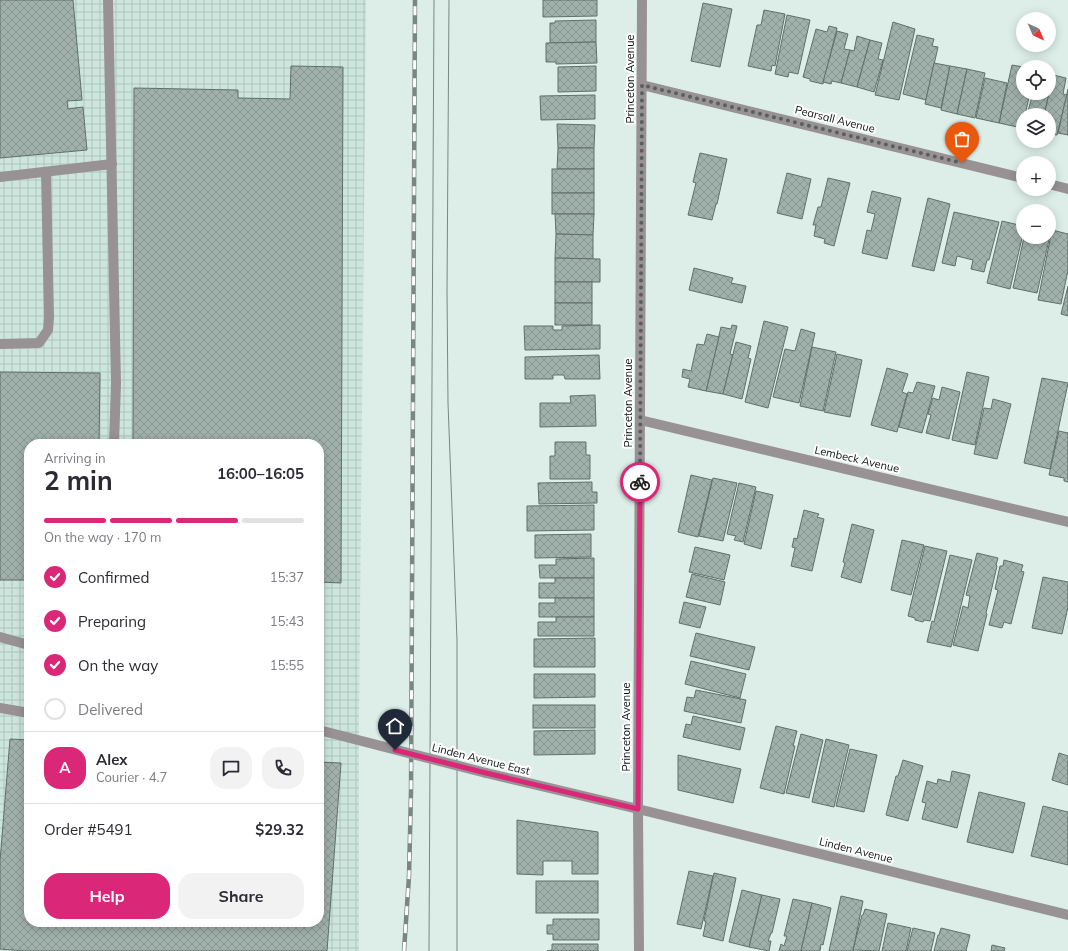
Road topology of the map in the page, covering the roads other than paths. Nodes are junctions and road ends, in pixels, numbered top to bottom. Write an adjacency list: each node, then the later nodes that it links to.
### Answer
1 (108, 0): 4 (street)
2 (642, 0): 3 (street, Princeton Avenue)
3 (642, 85): 6 (street, Pearsall Avenue); 11 (street, Princeton Avenue)
4 (112, 164): 5 (street); 12 (street)
5 (46, 173): 7 (street); 10 (street)
6 (1016, 176)
7 (0, 177)
8 (1056, 185): 9 (street)
9 (1068, 188)
10 (0, 344)
11 (640, 420): 13 (street, Lembeck Avenue); 19 (street, Princeton Avenue)
12 (114, 439)
13 (1068, 522)
14 (0, 637): 15 (street)
15 (24, 644)
16 (0, 708): 17 (street)
17 (24, 712)
18 (324, 731): 19 (street, Linden Avenue East, bridge)
19 (638, 809): 20 (street, Linden Avenue); 21 (street, Princeton Avenue)
20 (1068, 915)
21 (639, 951)

